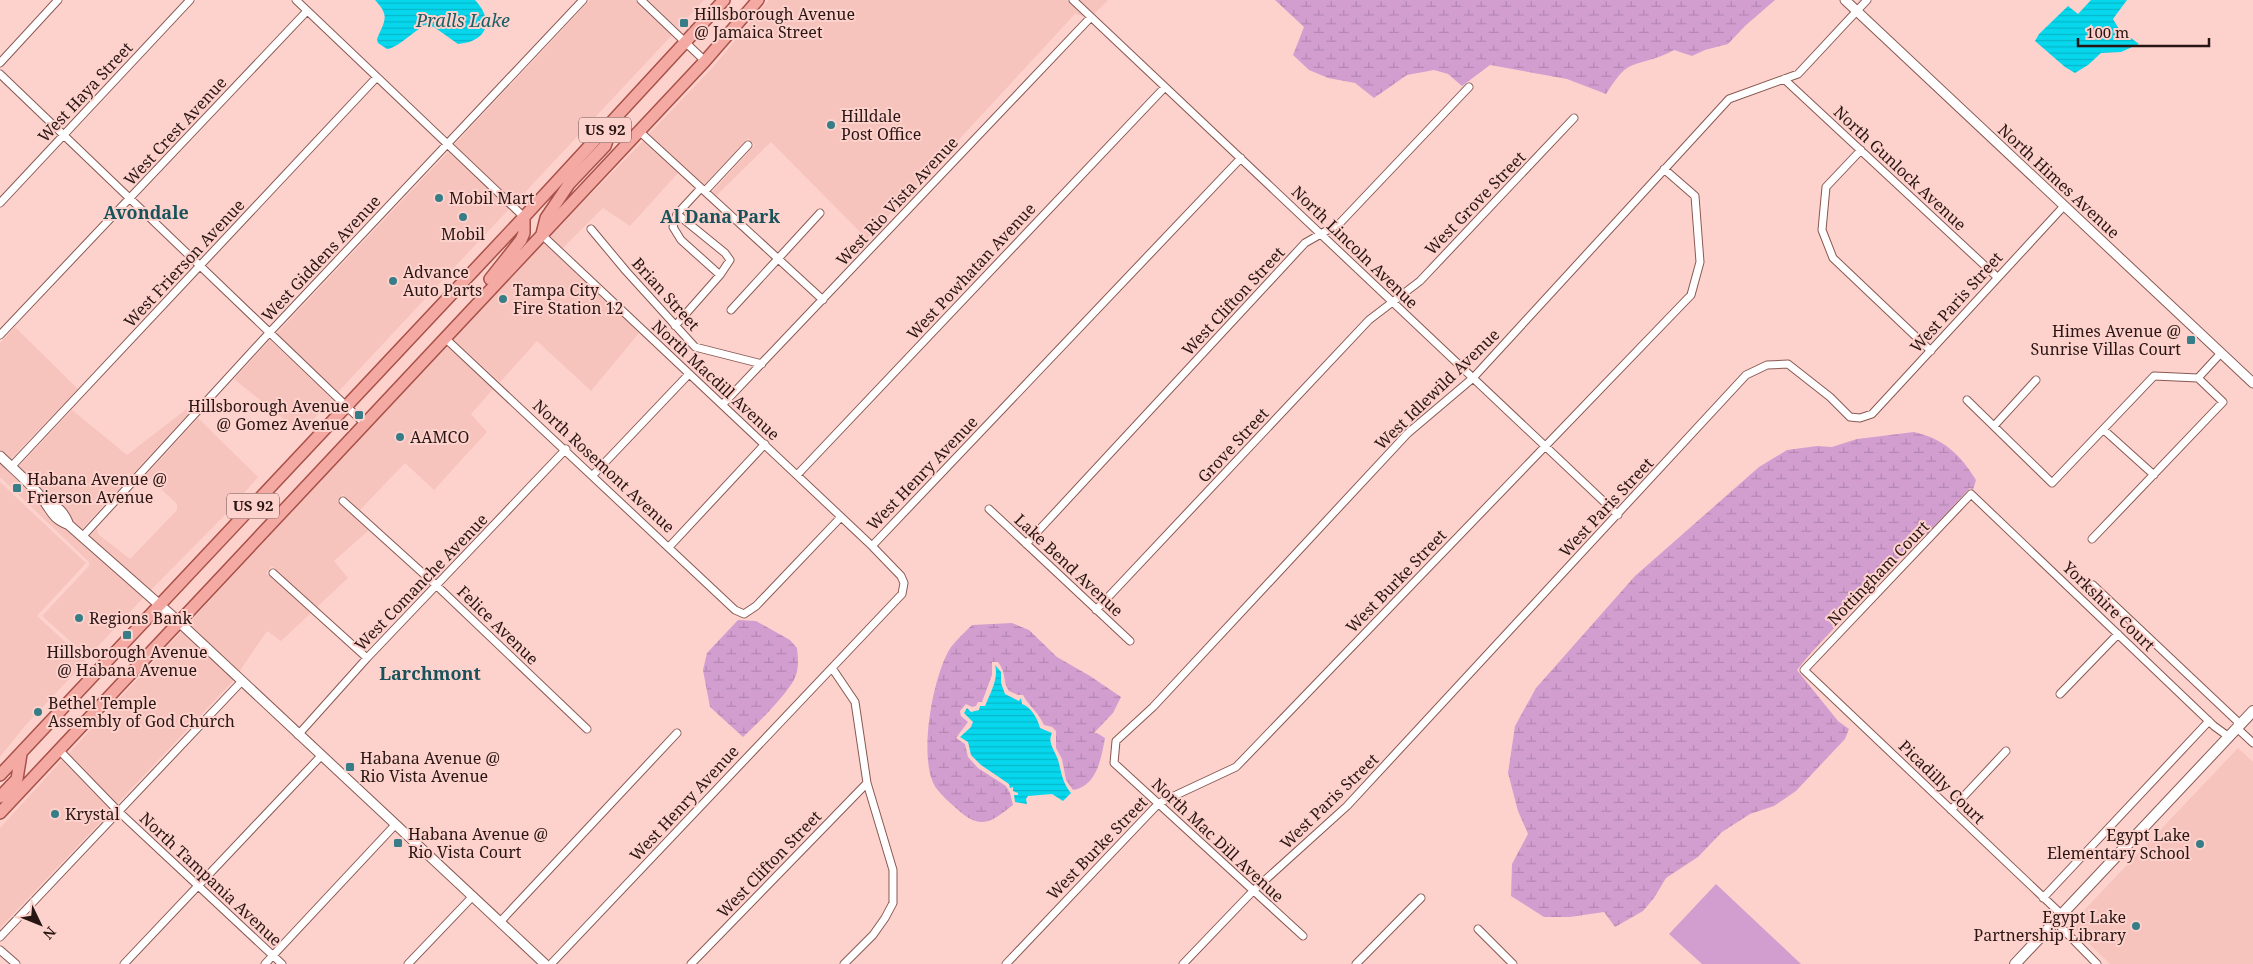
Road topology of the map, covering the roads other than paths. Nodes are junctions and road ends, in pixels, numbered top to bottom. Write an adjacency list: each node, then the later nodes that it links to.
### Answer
1 (58, 0): 16 (street)
2 (190, 0): 25 (street, West Haya Street)
3 (296, 0): 11 (street)
4 (583, 0): 26 (street, West Giddens Avenue)
5 (641, 0): 14 (street)
6 (724, 0): 14 (main road, US 92)
7 (758, 0): 15 (main road, US 92)
8 (1073, 0): 13 (street, North Lincoln Avenue)
9 (1845, 0): 12 (street, North Himes Avenue)
10 (1867, 0): 12 (street, West Idlewild Avenue)
11 (307, 10): 18 (street); 32 (street, West Crest Avenue)
12 (1856, 11): 19 (street, West Idlewild Avenue); 34 (street, North Himes Avenue)
13 (1091, 17): 20 (street, North Lincoln Avenue); 45 (street, West Rio Vista Avenue)
14 (686, 43): 15 (street); 23 (main road, US 92)
15 (705, 61): 24 (main road, US 92)
16 (0, 63)
17 (0, 74): 25 (street)
18 (376, 78): 26 (street); 42 (street, West Frierson Avenue)
19 (1784, 79): 28 (street, North Gunlock Avenue); 30 (street, West Idlewild Avenue)
20 (1165, 87): 29 (street, North Lincoln Avenue); 73 (street, West Powhatan Avenue)
21 (1469, 87): 39 (street, West Clifton Street)
22 (1574, 118): 46 (street, West Grove Street)
23 (615, 120): 37 (main road, US 92); 40 (main road)
24 (639, 131): 31 (street); 40 (main road, US 92)
25 (64, 135): 32 (street); 33 (street, West Haya Street)
26 (447, 145): 37 (street); 49 (street, West Giddens Avenue)
27 (748, 145): 31 (street)
28 (1861, 150): 44 (street, North Gunlock Avenue); 52 (street)
29 (1241, 158): 39 (street, North Lincoln Avenue); 83 (street, West Henry Avenue)
30 (1664, 169): 56 (street, West Idlewild Avenue); 67 (street, West Burke Street)
31 (703, 190): 36 (street); 41 (street)
32 (130, 199): 42 (street); 50 (street, West Crest Avenue)
33 (0, 203)
34 (2064, 206): 44 (street, West Paris Street); 53 (street, North Himes Avenue)
35 (820, 213): 41 (street)
36 (677, 214): 43 (street); 43 (street)
37 (524, 217): 51 (main road); 62 (main road, US 92)
38 (591, 229): 48 (street, Brian Street)
39 (1320, 234): 46 (street, North Lincoln Avenue); 81 (street, West Clifton Street)
40 (542, 235): 51 (main road, US 92); 55 (street, North Macdill Avenue)
41 (778, 259): 45 (street); 47 (street)
42 (200, 266): 49 (street); 70 (street, West Frierson Avenue)
43 (720, 274): 48 (street)
44 (1997, 277): 52 (street, West Paris Street)
45 (822, 300): 54 (street, West Rio Vista Avenue)
46 (1392, 302): 56 (street, North Lincoln Avenue); 88 (street, Grove Street)
47 (731, 310)
48 (675, 326): 54 (street, Brian Street)
49 (269, 333): 62 (street); 79 (street, West Giddens Avenue)
50 (0, 336)
51 (445, 338): 63 (main road, US 92); 68 (street, North Rosemont Avenue)
52 (1931, 351): 77 (street, West Paris Street)
53 (2221, 353): 57 (street); 59 (street, North Himes Avenue)
54 (762, 364): 61 (street, West Rio Vista Avenue)
55 (690, 374): 61 (street, North Macdill Avenue); 71 (street)
56 (1473, 378): 67 (street, North Lincoln Avenue); 109 (street, West Idlewild Avenue)
57 (2198, 378): 65 (street); 72 (street)
58 (2036, 380): 64 (street)
59 (2253, 383)
60 (1967, 400): 64 (street)
61 (723, 404): 66 (street, North Macdill Avenue)
62 (346, 406): 63 (street); 87 (main road, US 92)
63 (365, 424): 89 (main road, US 92)
64 (1994, 426): 65 (street)
65 (2104, 430): 72 (street)
66 (765, 444): 73 (street, North Macdill Avenue); 82 (street)
67 (1545, 446): 77 (street, North Lincoln Avenue); 113 (street, West Burke Street)
68 (566, 449): 71 (street, North Rosemont Avenue); 85 (street, West Comanche Avenue)
69 (0, 456): 70 (street)
70 (11, 467): 79 (street)
71 (593, 474): 82 (street, North Rosemont Avenue)
72 (2154, 474): 80 (street)
73 (797, 475): 78 (street, North Macdill Avenue)
74 (1971, 494): 90 (street, Yorkshire Court); 94 (street, Nottingham Court)
75 (344, 501): 85 (street, Felice Avenue)
76 (989, 510): 81 (street, Lake Bend Avenue)
77 (1618, 515): 119 (street, West Paris Street)
78 (841, 517): 82 (street, North Rosemont Avenue); 83 (street, North Macdill Avenue)
79 (82, 537): 87 (street)
80 (2092, 540)
81 (1026, 544): 88 (street, Lake Bend Avenue)
82 (670, 546)
83 (872, 546): 93 (street, West Henry Avenue)
84 (273, 572): 92 (street)
85 (437, 586): 92 (street, West Comanche Avenue); 99 (street, Felice Avenue)
86 (2093, 586): 100 (street)
87 (161, 606): 89 (street); 107 (main road, US 92)
88 (1096, 610): 91 (street, Lake Bend Avenue)
89 (179, 622): 95 (street); 105 (main road, US 92)
90 (2118, 634): 96 (street); 98 (street, Yorkshire Court)
91 (1130, 641)
92 (367, 658): 102 (street, West Comanche Avenue)
93 (832, 668): 111 (street); 136 (street, West Henry Avenue)
94 (1804, 670): 114 (street, Picadilly Court)
95 (242, 681): 102 (street); 115 (street)
96 (2060, 694)
97 (2253, 711): 100 (main road)
98 (2209, 720): 103 (street, Yorkshire Court); 122 (street)
99 (587, 729)
100 (2238, 729): 103 (main road); 104 (street)
101 (677, 733): 124 (street)
102 (298, 735): 108 (street)
103 (2229, 737): 123 (main road)
104 (2253, 743)
105 (59, 750): 115 (street, North Tampania Avenue); 116 (main road, US 92)
106 (2006, 751): 114 (street)
107 (21, 754): 110 (main road, US 92); 112 (main road)
108 (321, 756): 117 (street); 118 (street)
109 (1114, 763): 113 (street, North Mac Dill Avenue)
110 (0, 775)
111 (867, 783): 137 (street, West Clifton Street); 138 (street)
112 (0, 797)
113 (1159, 803): 119 (street, North Mac Dill Avenue); 139 (street, West Burke Street)
114 (1951, 810): 122 (street, Picadilly Court)
115 (118, 811): 118 (street, North Tampania Avenue); 127 (street)
116 (0, 813)
117 (395, 825): 120 (street); 129 (street)
118 (198, 885): 129 (street, North Tampania Avenue); 131 (street)
119 (1253, 891): 126 (street, North Mac Dill Avenue); 140 (street, West Paris Street)
120 (473, 896): 124 (street); 134 (street)
121 (1421, 898): 141 (street)
122 (2043, 898): 123 (street, Picadilly Court)
123 (2058, 918): 143 (main road); 144 (street, Picadilly Court)
124 (500, 922): 135 (street)
125 (1478, 929): 142 (street)
126 (1303, 936)
127 (0, 937)
128 (0, 950): 130 (street)
129 (273, 956): 132 (street); 133 (street, North Tampania Avenue)
130 (16, 964)
131 (124, 964)
132 (265, 964)
133 (282, 964)
134 (408, 964)
135 (545, 964)
136 (551, 964)
137 (691, 964)
138 (844, 964)
139 (1006, 964)
140 (1183, 964)
141 (1356, 964)
142 (1513, 964)
143 (2015, 964)
144 (2097, 964)

